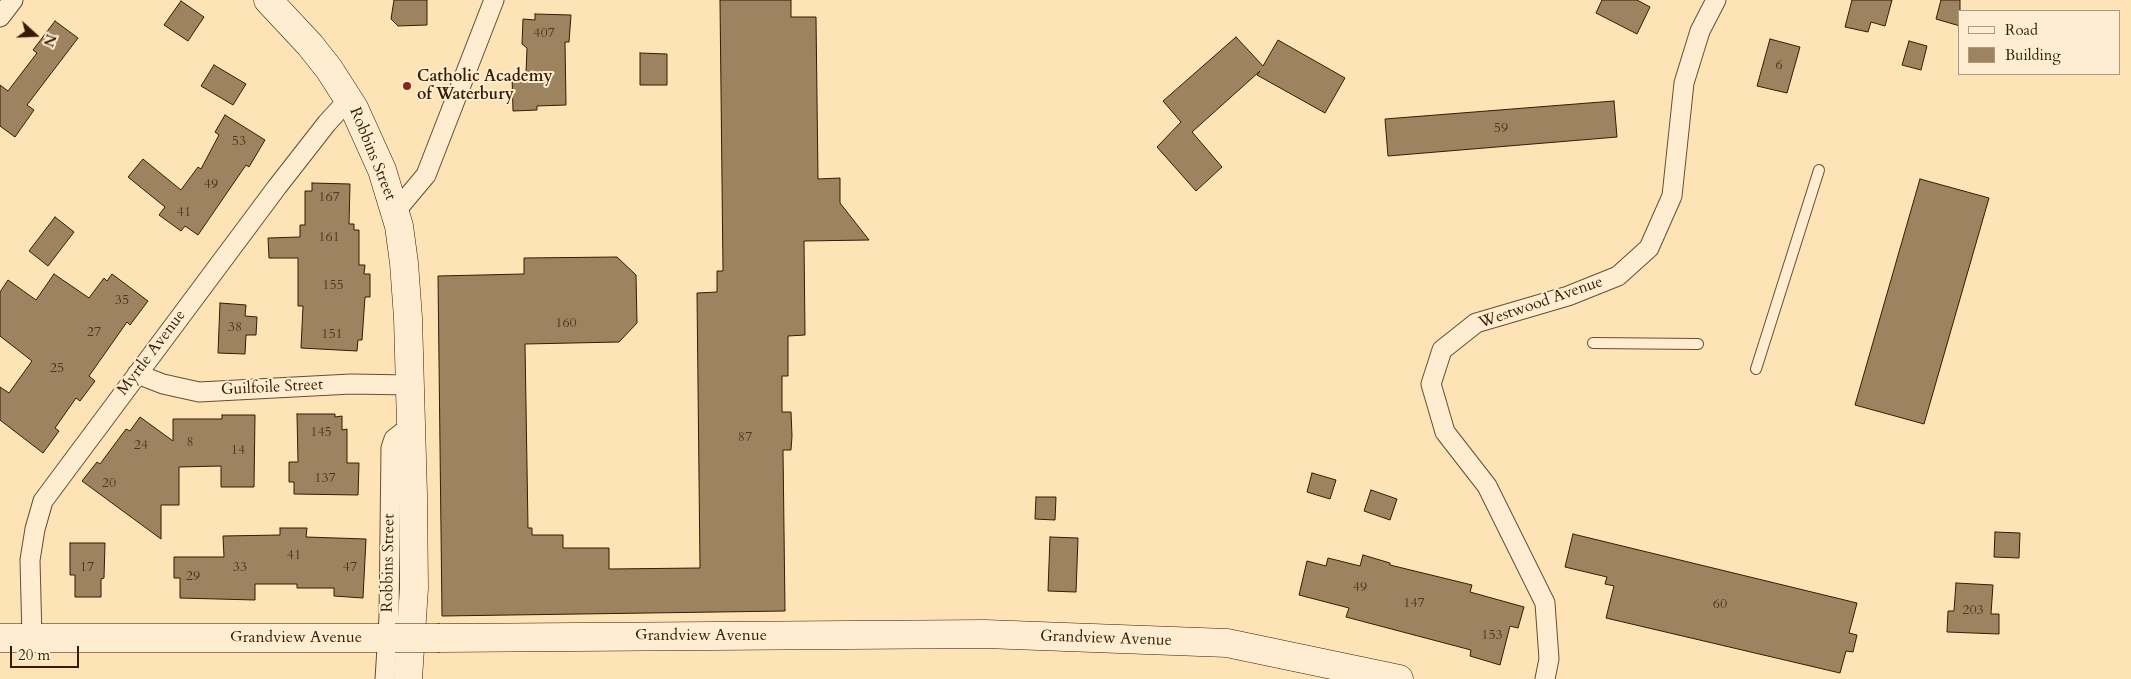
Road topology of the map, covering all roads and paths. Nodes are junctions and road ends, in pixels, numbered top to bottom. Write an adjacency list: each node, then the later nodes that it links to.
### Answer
1 (13, 0): 5 (street)
2 (268, 0): 6 (main road, Robbins Street)
3 (494, 0): 8 (street)
4 (1716, 0): 21 (street, Westwood Avenue)
5 (0, 17)
6 (350, 99): 8 (main road, Robbins Street); 12 (street, Myrtle Avenue)
7 (1819, 170): 11 (lane)
8 (396, 212): 13 (main road, Robbins Street)
9 (1593, 343): 10 (lane)
10 (1698, 344)
11 (1756, 369)
12 (137, 374): 13 (street, Guilfoile Street); 16 (street, Myrtle Avenue)
13 (410, 385): 14 (main road, Robbins Street)
14 (412, 426): 17 (street, Robbins Street); 19 (main road, Robbins Street)
15 (0, 638): 16 (main road, Grandview Avenue)
16 (32, 638): 17 (main road, Grandview Avenue)
17 (392, 638): 18 (street, Robbins Street); 20 (main road, Grandview Avenue, bridge)
18 (385, 679)
19 (408, 679)
20 (1399, 679)
21 (1545, 679)

